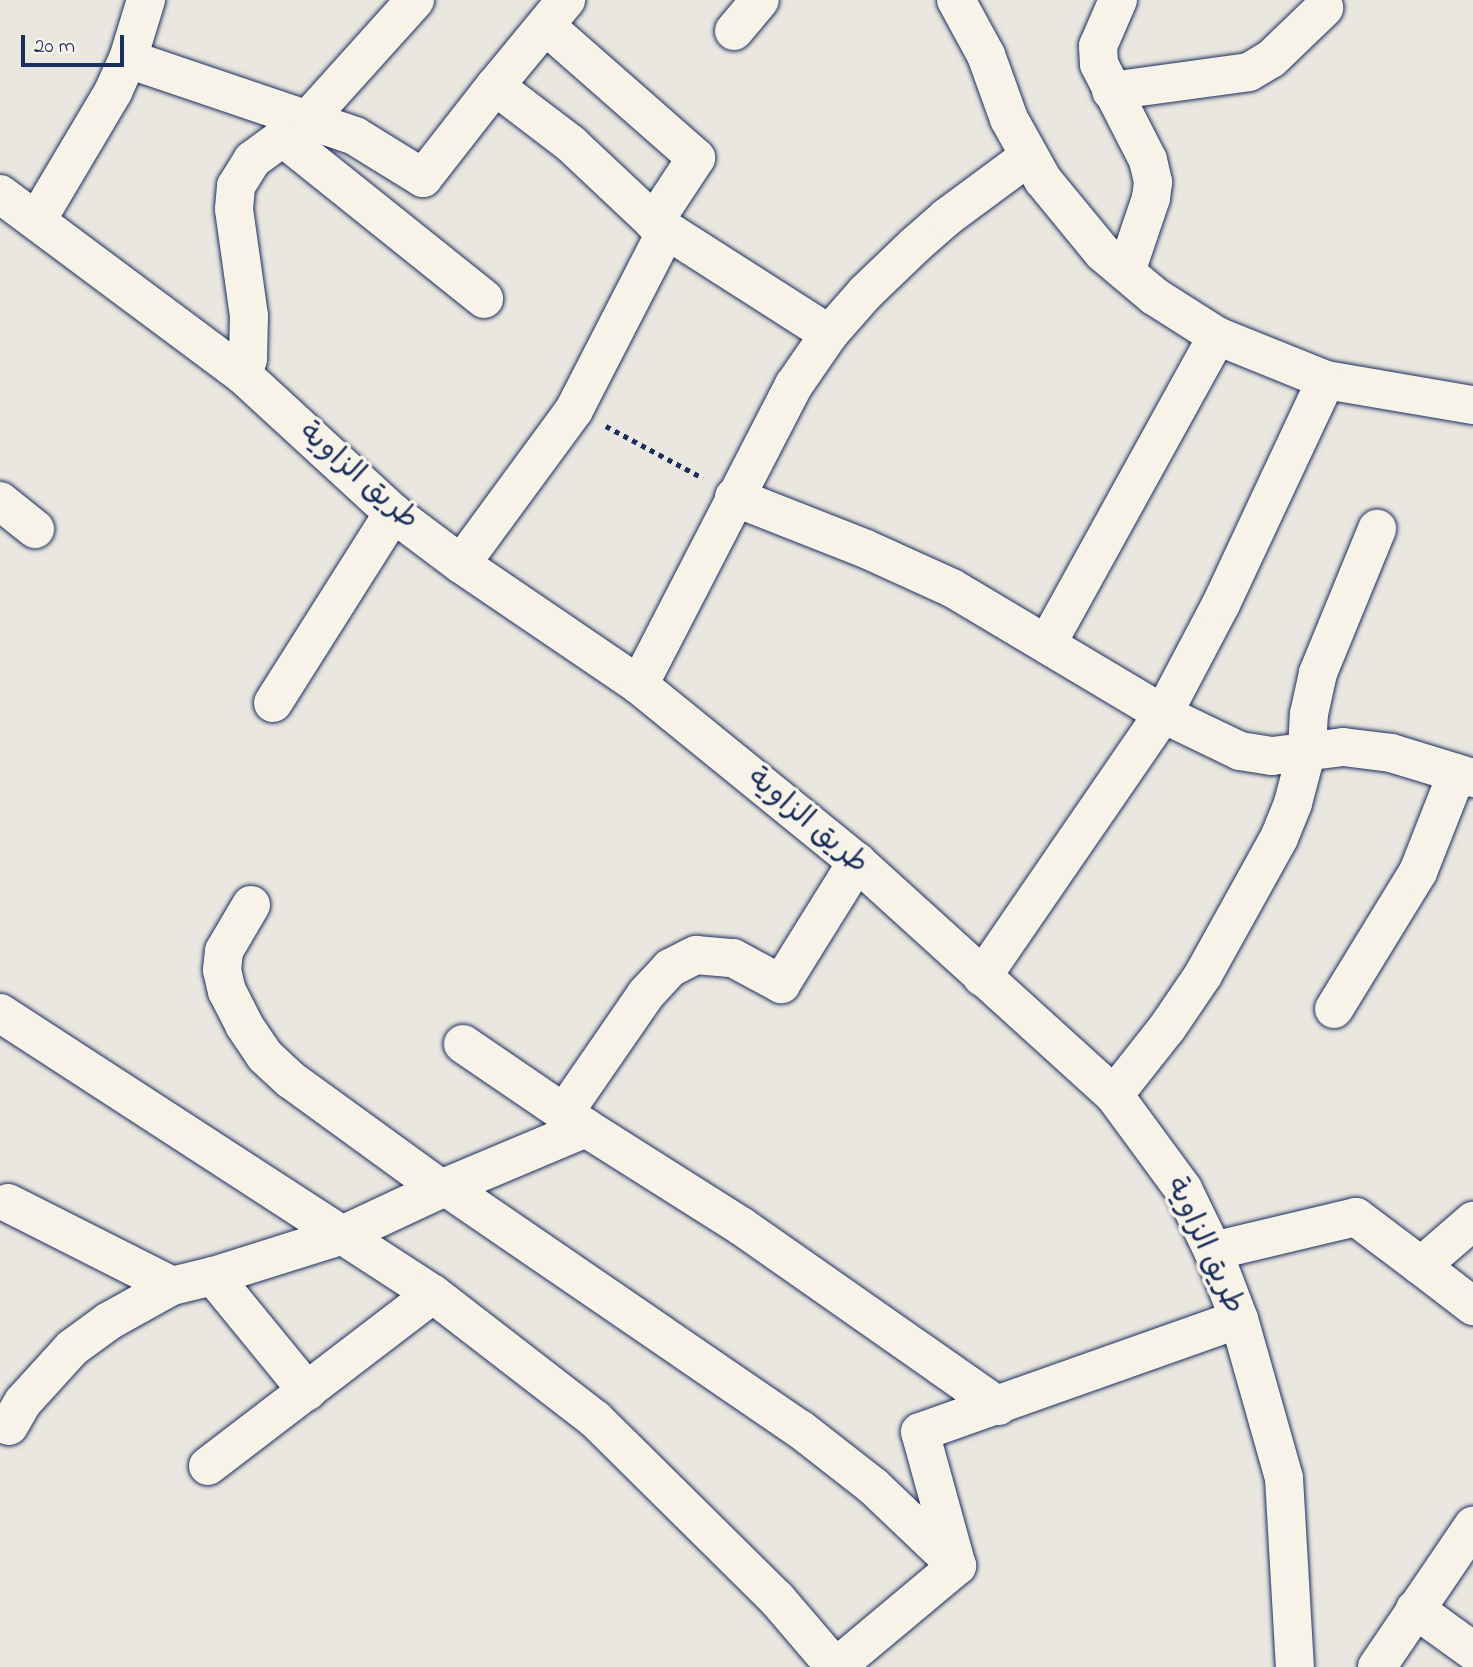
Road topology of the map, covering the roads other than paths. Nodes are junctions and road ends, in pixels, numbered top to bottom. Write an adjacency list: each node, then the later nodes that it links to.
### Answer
1 (146, 0): 9 (street)
2 (415, 0): 12 (street)
3 (760, 0): 8 (street)
4 (956, 0): 13 (street)
5 (1118, 0): 11 (street)
6 (1324, 8): 11 (street)
7 (556, 13): 10 (street); 16 (street)
8 (734, 32)
9 (128, 59): 12 (street); 15 (street)
10 (495, 86): 12 (street); 16 (street)
11 (1111, 91): 17 (street)
12 (295, 128): 18 (street); 21 (street)
13 (1028, 157): 17 (street); 19 (street)
14 (0, 194): 15 (street, طريق الزاوية)
15 (37, 220): 21 (street, طريق الزاوية)
16 (660, 226): 19 (street); 29 (street)
17 (1126, 272): 20 (street)
18 (484, 299)
19 (829, 334): 24 (street)
20 (1217, 336): 22 (street); 30 (street)
21 (243, 375): 26 (street, طريق الزاوية)
22 (1326, 380): 23 (street); 33 (street)
23 (1473, 405)
24 (734, 497): 30 (street); 31 (street)
25 (0, 501): 27 (street)
26 (393, 513): 29 (street, طريق الزاوية); 32 (street)
27 (35, 528)
28 (1377, 529): 34 (street)
29 (461, 564): 31 (street, طريق الزاوية)
30 (1047, 644): 33 (street)
31 (639, 685): 36 (street, طريق الزاوية)
32 (273, 703)
33 (1163, 714): 34 (street); 38 (street)
34 (1307, 750): 35 (street); 42 (street)
35 (1465, 776): 39 (street)
36 (857, 862): 38 (street, طريق الزاوية); 43 (street)
37 (251, 905): 44 (street)
38 (982, 977): 42 (street, طريق الزاوية)
39 (1334, 1009)
40 (0, 1013): 47 (street)
41 (463, 1044): 43 (street)
42 (1114, 1095): 48 (street, طريق الزاوية)
43 (575, 1121): 44 (street); 56 (street)
44 (443, 1188): 47 (street); 60 (street)
45 (8, 1203): 51 (street)
46 (1473, 1221): 49 (street)
47 (340, 1236): 50 (street); 52 (street)
48 (1213, 1251): 49 (street); 54 (street, طريق الزاوية)
49 (1420, 1266): 53 (street)
50 (213, 1276): 51 (street); 55 (street)
51 (172, 1286): 57 (street)
52 (433, 1294): 55 (street); 63 (street)
53 (1473, 1306)
54 (1240, 1319): 56 (street); 64 (street, طريق الزاوية)
55 (307, 1391): 58 (street)
56 (998, 1406): 60 (street)
57 (9, 1426)
58 (208, 1466)
59 (1473, 1526): 61 (street)
60 (957, 1566): 63 (street)
61 (1415, 1609): 62 (street); 65 (street)
62 (1473, 1650)
63 (835, 1667)
64 (1295, 1667)
65 (1377, 1667)

